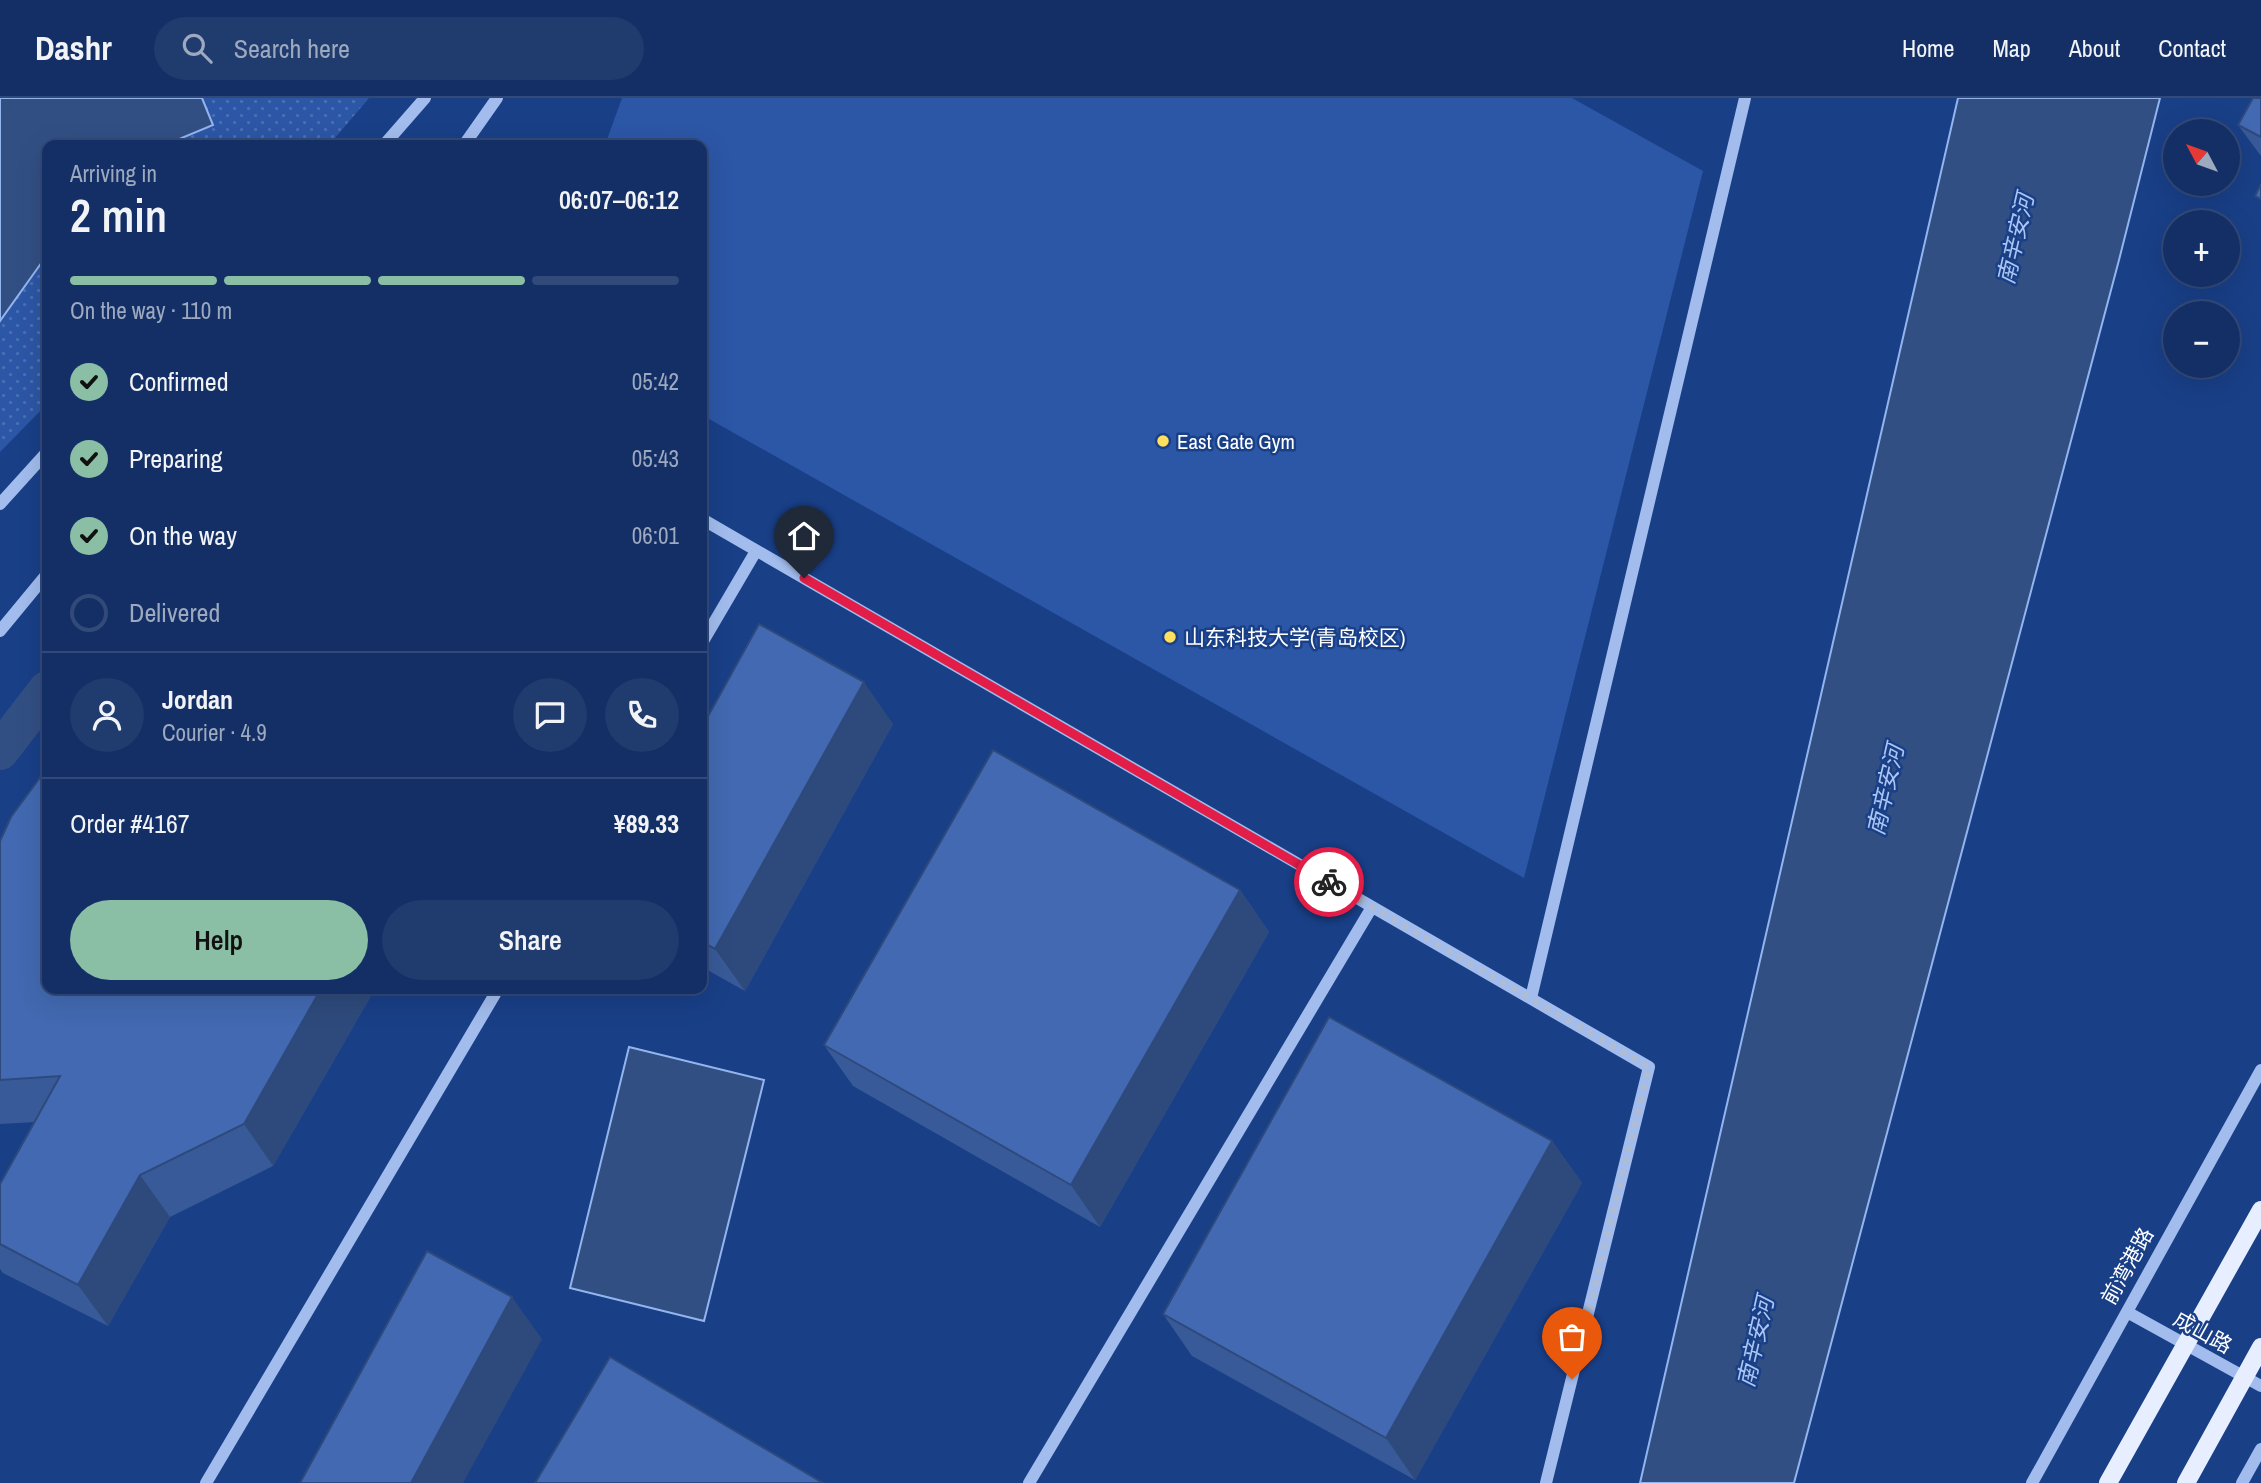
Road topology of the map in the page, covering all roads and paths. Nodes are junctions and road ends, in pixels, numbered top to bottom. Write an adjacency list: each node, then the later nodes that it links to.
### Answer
1 (425, 98): 4 (street)
2 (497, 98): 5 (street)
3 (1745, 98): 15 (street)
4 (388, 140)
5 (468, 140)
6 (42, 458): 7 (street)
7 (0, 504)
8 (707, 522): 9 (street)
9 (757, 551): 12 (street); 13 (street)
10 (42, 580): 11 (street)
11 (0, 631)
12 (707, 635)
13 (1372, 907): 15 (street); 25 (street)
14 (495, 994): 24 (street)
15 (1531, 998): 26 (street)
16 (2261, 1070): 18 (street, 前湾港路)
17 (2261, 1210): 19 (main road)
18 (2127, 1312): 19 (street, 成山路); 27 (street, 前湾港路)
19 (2186, 1345): 21 (street, 成山路); 28 (main road)
20 (2261, 1347): 21 (main road)
21 (2245, 1377): 22 (street, 成山路); 29 (main road)
22 (2261, 1386)
23 (2261, 1449): 30 (street)
24 (206, 1483)
25 (1029, 1483)
26 (1546, 1483)
27 (2032, 1483)
28 (2108, 1483)
29 (2186, 1483)
30 (2242, 1483)

